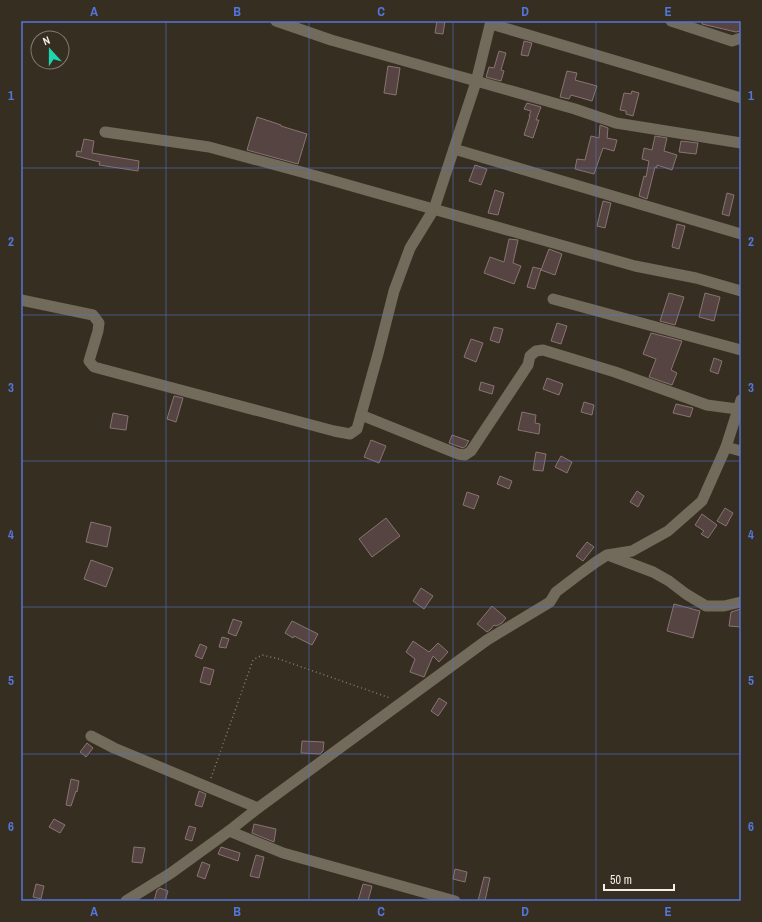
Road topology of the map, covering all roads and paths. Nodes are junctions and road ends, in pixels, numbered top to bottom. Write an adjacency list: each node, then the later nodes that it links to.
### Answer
1 (276, 21): 5 (street)
2 (671, 21): 4 (street)
3 (491, 23): 5 (street); 6 (street)
4 (741, 38)
5 (476, 82): 8 (street); 9 (street)
6 (741, 98)
7 (105, 132): 10 (street)
8 (741, 143)
9 (454, 149): 10 (street); 11 (street)
10 (434, 209): 12 (street); 17 (street)
11 (741, 234)
12 (741, 291)
13 (553, 299): 15 (street)
14 (21, 300): 17 (street)
15 (741, 350)
16 (739, 404): 17 (street); 18 (street)
17 (361, 415)
18 (726, 447): 19 (street); 20 (street)
19 (741, 451)
20 (607, 555): 21 (street); 22 (street)
21 (741, 602)
22 (402, 702): 24 (path); 25 (street)
23 (90, 736): 24 (street)
24 (208, 787): 25 (street)
25 (258, 808): 26 (street)
26 (229, 831): 27 (street); 28 (street)
27 (126, 901)
28 (455, 901)

